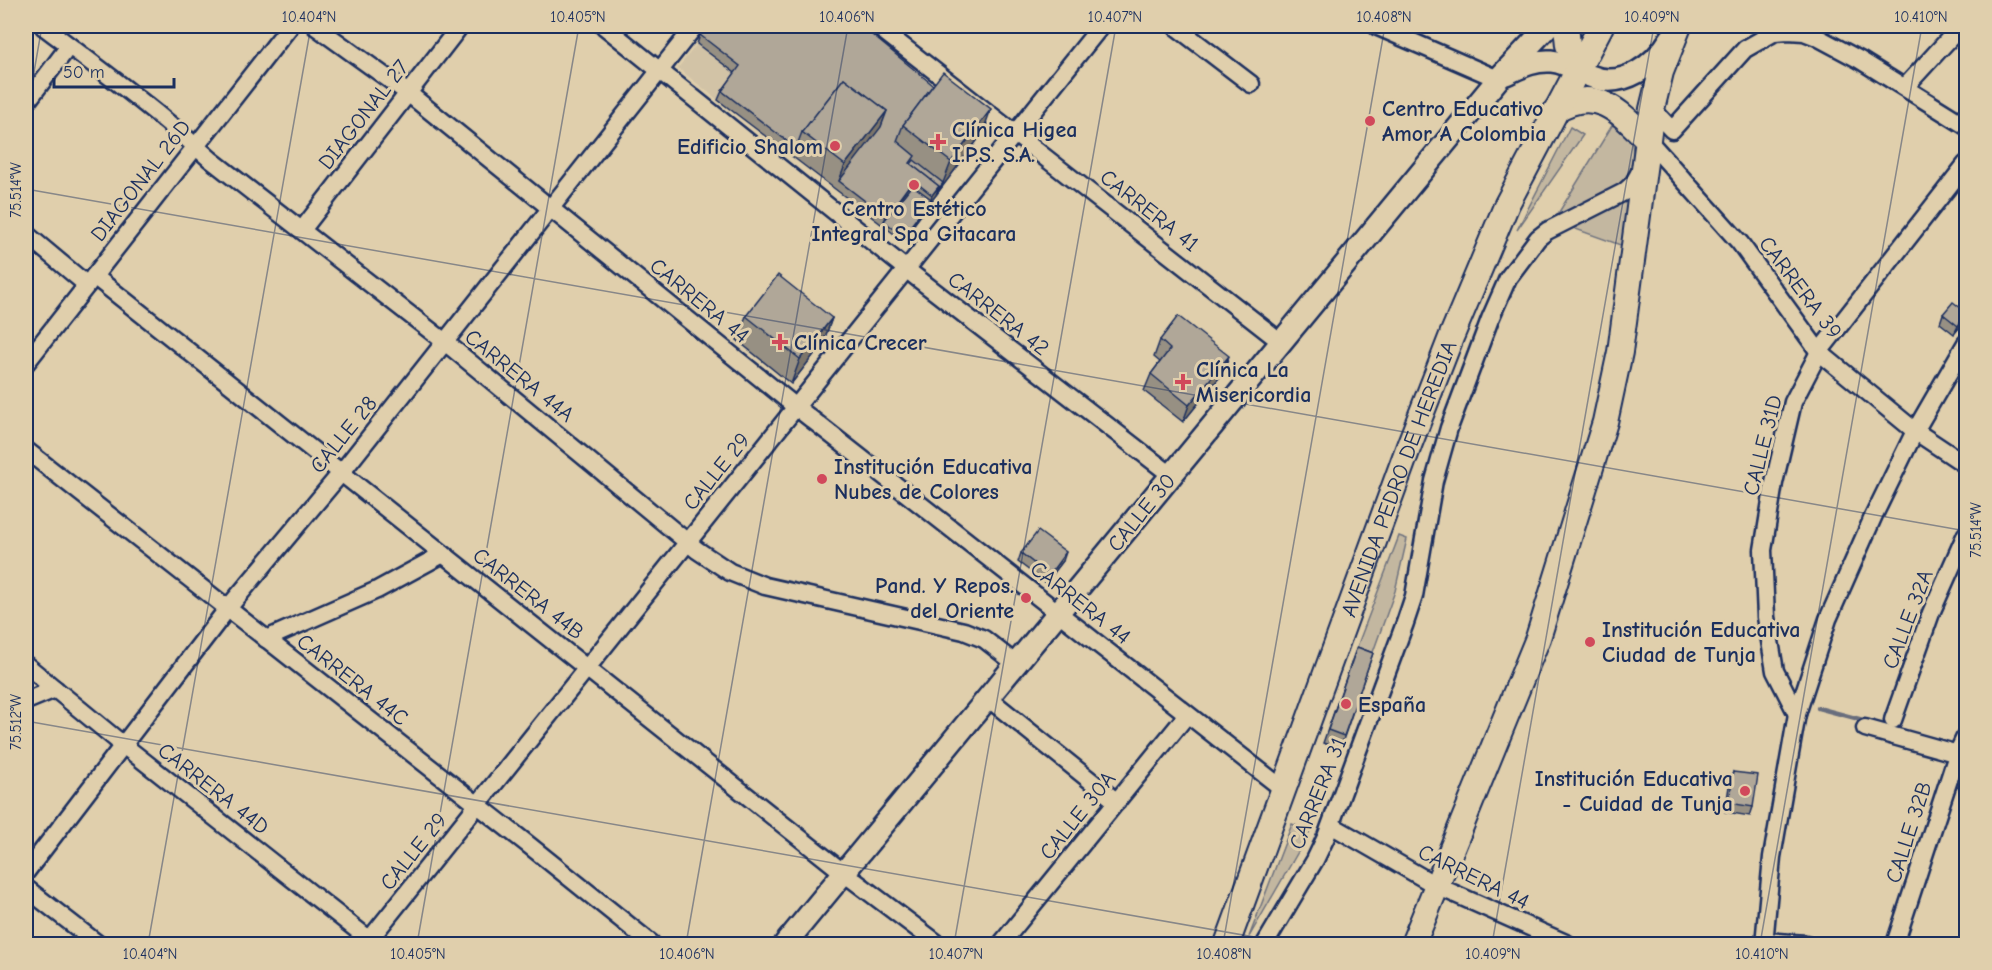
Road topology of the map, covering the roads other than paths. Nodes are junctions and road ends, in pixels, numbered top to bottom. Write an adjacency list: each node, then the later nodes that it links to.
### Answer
1 (43, 26): 16 (street, CARRERA 44A)
2 (290, 26): 28 (street, DIAGONAL 26D)
3 (315, 26): 22 (street, CARRERA 44)
4 (460, 26): 22 (street, DIAGONAL 27)
5 (604, 26): 18 (street, CARRERA 42)
6 (695, 26): 18 (street, CALLE 28)
7 (877, 26): 27 (street, CARRERA 41)
8 (1101, 26): 27 (street, CALLE 29)
9 (1175, 26): 20 (street)
10 (1376, 26): 19 (street)
11 (1548, 26): 19 (main road, CALLE 30)
12 (1566, 26): 17 (highway)
13 (1601, 26): 17 (highway, AVENIDA PEDRO DE HEREDIA)
14 (1679, 26): 17 (main road, CALLE 30); 24 (highway)
15 (1961, 26): 21 (street)
16 (69, 46): 23 (street); 28 (street, CARRERA 44A)
17 (1579, 70): 19 (main road, CALLE 30); 25 (highway, AVENIDA PEDRO DE HEREDIA)
18 (659, 71): 31 (street, CALLE 28); 34 (street, CARRERA 42)
19 (1498, 79): 37 (main road, CALLE 30)
20 (1251, 84)
21 (1905, 87): 24 (street); 26 (street)
22 (408, 93): 31 (street, CARRERA 44); 32 (street, DIAGONAL 27)
23 (26, 103)
24 (1652, 109): 29 (highway)
25 (1556, 110): 29 (highway); 65 (highway, AVENIDA PEDRO DE HEREDIA)
26 (1966, 126)
27 (1015, 133): 34 (street, CALLE 29); 37 (street, CARRERA 41)
28 (196, 146): 32 (street, CARRERA 44A); 35 (street, DIAGONAL 26D)
29 (1646, 150): 39 (street, CARRERA 39); 68 (street, CARRERA 31); 71 (highway)
30 (1966, 164): 39 (street, CALLE 31D)
31 (551, 208): 36 (street, CALLE 28); 41 (street, CARRERA 44)
32 (302, 230): 36 (street, CARRERA 44A)
33 (26, 234): 35 (street, CARRERA 44B)
34 (906, 269): 41 (street, CALLE 29); 46 (street, CARRERA 42)
35 (90, 280): 40 (street, DIAGONAL 26D); 45 (street, CARRERA 44B)
36 (445, 342): 45 (street, CALLE 28); 48 (street, CARRERA 44A)
37 (1281, 342): 46 (main road, CALLE 30)
38 (1966, 343): 42 (street)
39 (1819, 352): 42 (street, CARRERA 39); 59 (street, CALLE 31D)
40 (26, 363)
41 (796, 407): 48 (street, CALLE 29); 51 (street, CARRERA 44)
42 (1915, 431): 44 (street, CARRERA 39); 59 (street)
43 (26, 450): 50 (street, CARRERA 44C)
44 (1966, 465)
45 (341, 473): 49 (street, CARRERA 44B); 50 (street, CALLE 28)
46 (1171, 475): 51 (main road, CALLE 30)
47 (1966, 534): 61 (street, CALLE 32A)
48 (688, 542): 53 (street, CARRERA 44A); 55 (street, CALLE 29)
49 (443, 554): 52 (street); 55 (street, CARRERA 44B)
50 (228, 608): 52 (street, CARRERA 44C); 63 (street, CALLE 28)
51 (1059, 612): 53 (main road, CALLE 30); 60 (street, CARRERA 44)
52 (266, 639): 67 (street, CARRERA 44C)
53 (1016, 664): 57 (main road, CALLE 30)
54 (26, 665): 56 (street, CARRERA 44D)
55 (587, 668): 67 (street, CALLE 29); 70 (street, CARRERA 44B)
56 (55, 689): 58 (street); 63 (street, CARRERA 44D)
57 (988, 698): 66 (street); 70 (main road, CALLE 30)
58 (26, 701)
59 (1797, 714): 74 (street)
60 (1187, 715): 65 (street, CARRERA 44); 66 (street, CALLE 30A)
61 (1893, 720)
62 (1865, 728): 64 (street)
63 (122, 744): 69 (street, CALLE 28); 73 (street, CARRERA 44D)
64 (1961, 746): 85 (street, CALLE 32B)
65 (1283, 789): 80 (highway, AVENIDA PEDRO DE HEREDIA)
66 (1117, 802): 79 (street, CALLE 30A)
67 (477, 806): 73 (street, CALLE 29); 76 (street, CARRERA 44C)
68 (1331, 825): 71 (street, CARRERA 44); 81 (street, CARRERA 31)
69 (26, 872)
70 (844, 873): 77 (main road, CALLE 30); 78 (street, CARRERA 44B)
71 (1437, 886): 82 (highway); 83 (street, CARRERA 44)
72 (26, 888): 75 (street)
73 (370, 943)
74 (1764, 943): 84 (street)
75 (98, 945)
76 (652, 945)
77 (785, 945)
78 (938, 945)
79 (1001, 945)
80 (1227, 945)
81 (1265, 945)
82 (1413, 945)
83 (1568, 945)
84 (1806, 945)
85 (1895, 945)

